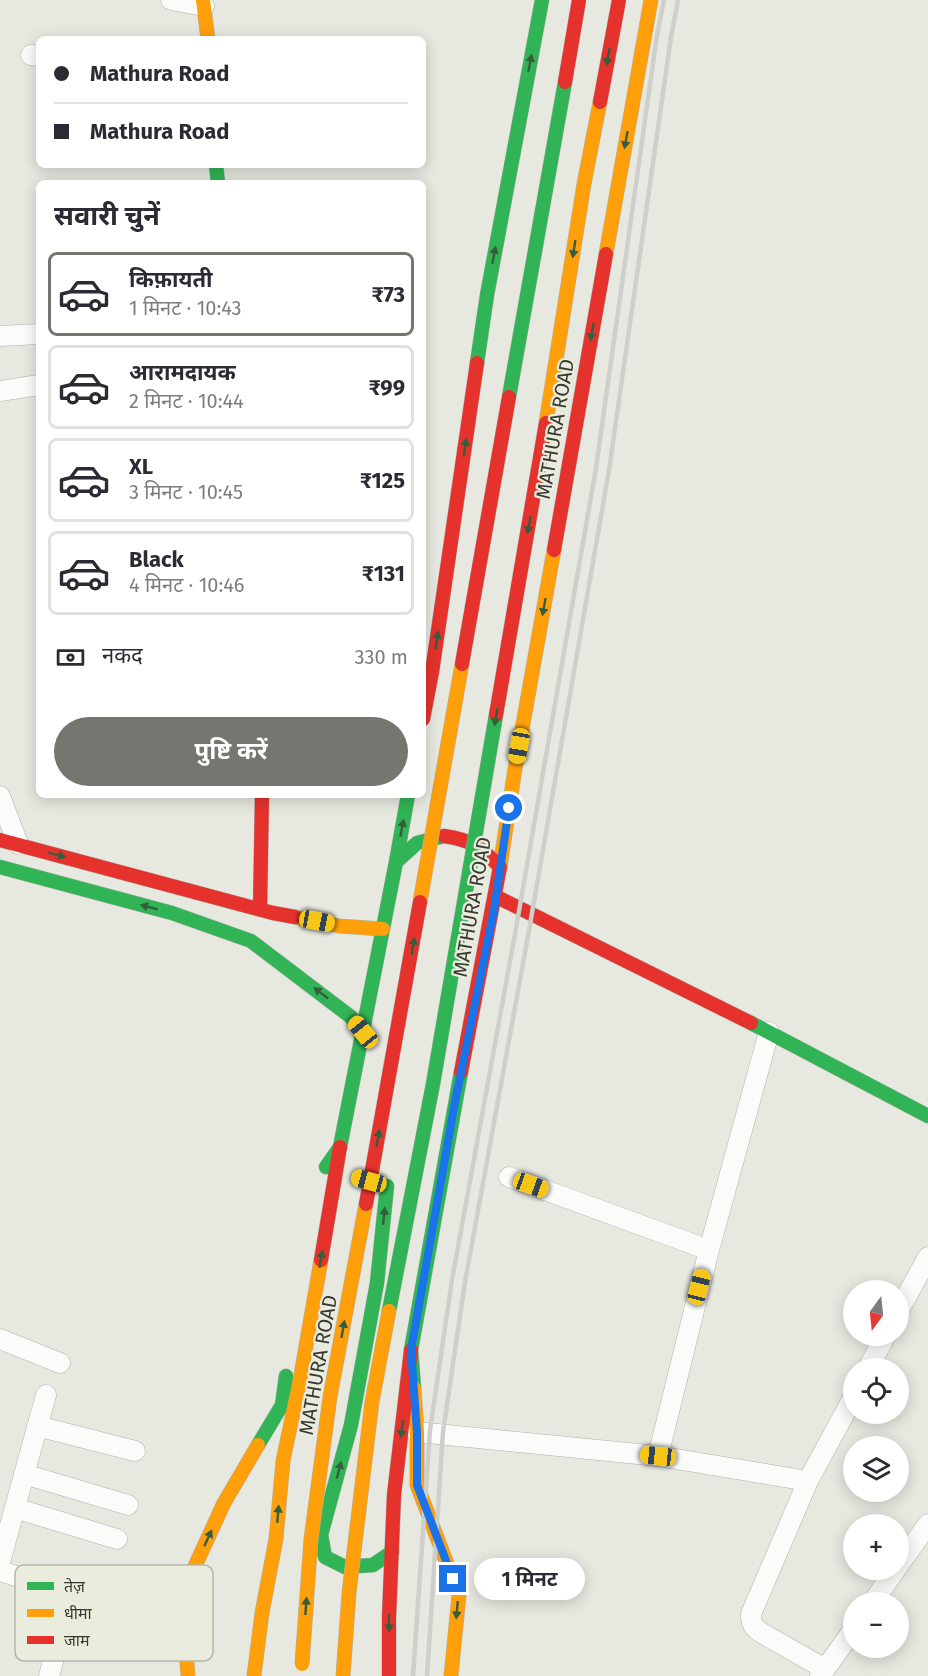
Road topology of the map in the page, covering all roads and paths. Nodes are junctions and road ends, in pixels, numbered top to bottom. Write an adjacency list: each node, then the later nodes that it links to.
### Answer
1 (171, 0): 6 (street)
2 (542, 0): 12 (main road, one-way to 2)
3 (579, 0): 66 (main road, MATHURA ROAD, one-way to 3, bridge)
4 (619, 0): 67 (main road, MATHURA ROAD, one-way to 67, bridge)
5 (651, 0): 19 (main road, MATHURA ROAD, one-way to 19)
6 (204, 3): 7 (main road)
7 (208, 36)
8 (36, 334): 9 (street)
9 (0, 336)
10 (36, 385): 11 (street)
11 (0, 391)
12 (426, 703)
13 (0, 796): 16 (street)
14 (262, 798): 21 (main road)
15 (407, 798): 17 (main road, one-way to 15)
16 (9, 842): 21 (main road, one-way to 21)
17 (396, 862): 19 (main road); 22 (main road)
18 (0, 867): 23 (main road, one-way to 18)
19 (500, 867): 20 (main road, MATHURA ROAD)
20 (495, 896): 24 (main road); 29 (main road, MATHURA ROAD)
21 (260, 909): 22 (main road)
22 (383, 929): 23 (main road)
23 (363, 1032): 26 (main road)
24 (769, 1032): 25 (main road); 32 (street)
25 (928, 1116)
26 (340, 1147): 27 (main road); 31 (main road)
27 (336, 1170): 30 (main road); 51 (main road, one-way to 27)
28 (509, 1177): 32 (street)
29 (442, 1179): 30 (main road); 36 (main road, MATHURA ROAD)
30 (387, 1186): 53 (main road, one-way to 30)
31 (312, 1229)
32 (709, 1250): 44 (street)
33 (928, 1257): 34 (street)
34 (909, 1292)
35 (0, 1339): 37 (street)
36 (411, 1350): 42 (main road, MATHURA ROAD); 53 (main road, one-way to 53)
37 (60, 1364)
38 (288, 1367): 55 (main road, MATHURA ROAD, one-way to 38)
39 (46, 1395): 41 (street)
40 (843, 1416): 46 (street)
41 (37, 1425): 43 (street); 45 (street)
42 (417, 1432): 44 (street); 69 (main road, MATHURA ROAD, one-way to 69)
43 (135, 1451)
44 (658, 1456): 46 (street)
45 (24, 1474): 47 (street); 48 (street)
46 (808, 1481): 62 (street)
47 (128, 1505)
48 (15, 1508): 50 (street); 54 (street)
49 (928, 1524): 52 (street)
50 (117, 1539)
51 (276, 1539): 58 (main road); 65 (main road)
52 (909, 1550)
53 (392, 1552): 68 (main road, one-way to 68)
54 (0, 1562)
55 (195, 1565)
56 (0, 1571): 57 (street)
57 (15, 1576)
58 (272, 1644)
59 (843, 1644): 62 (street)
60 (53, 1661): 63 (street)
61 (187, 1661): 64 (main road, MATHURA ROAD, one-way to 61)
62 (823, 1672)
63 (49, 1676)
64 (188, 1676)
65 (254, 1676)
66 (301, 1676)
67 (343, 1676)
68 (389, 1676)
69 (452, 1676)

